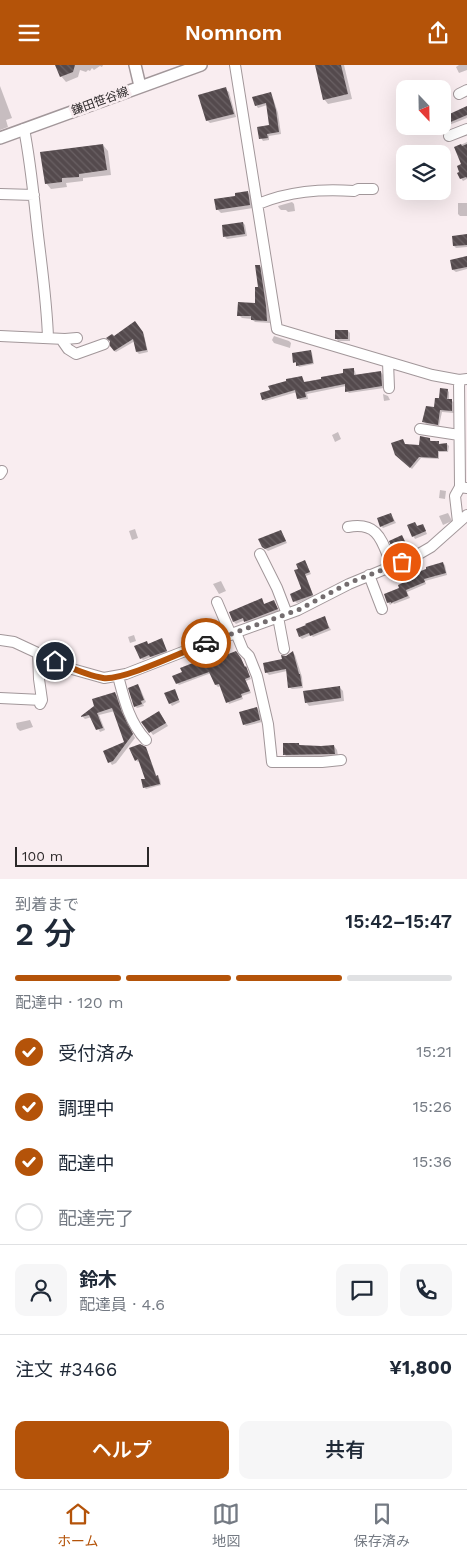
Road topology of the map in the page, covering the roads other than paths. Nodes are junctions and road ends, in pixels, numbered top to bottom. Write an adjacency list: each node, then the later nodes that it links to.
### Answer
1 (135, 65): 4 (street)
2 (201, 65): 4 (street, 鎌田笹谷線)
3 (236, 65): 12 (street)
4 (140, 86): 5 (street, 鎌田笹谷線)
5 (24, 129): 8 (street, 鎌田笹谷線); 11 (street)
6 (467, 129): 7 (street)
7 (449, 137)
8 (0, 138)
9 (372, 189): 12 (street)
10 (0, 194): 11 (street)
11 (34, 195): 14 (street)
12 (258, 204): 18 (street)
13 (0, 336): 14 (street)
14 (48, 338): 16 (street)
15 (77, 338): 16 (street)
16 (61, 339): 17 (street)
17 (104, 344)
18 (388, 362): 19 (street); 20 (street)
19 (463, 379): 22 (street)
20 (389, 388)
21 (420, 429): 22 (street)
22 (460, 435): 23 (street)
23 (464, 488): 25 (street)
24 (467, 515): 25 (street)
25 (458, 522): 28 (street)
26 (348, 527): 28 (street)
27 (260, 554): 32 (street)
28 (392, 566): 29 (street)
29 (369, 575): 31 (street); 32 (street)
30 (217, 602): 33 (street)
31 (382, 609)
32 (282, 616): 33 (street); 35 (street)
33 (233, 634): 37 (street); 40 (street)
34 (0, 640): 36 (street)
35 (284, 649)
36 (38, 653): 37 (street); 38 (street)
37 (118, 676): 39 (street)
38 (0, 697)
39 (146, 740)
40 (341, 760)

